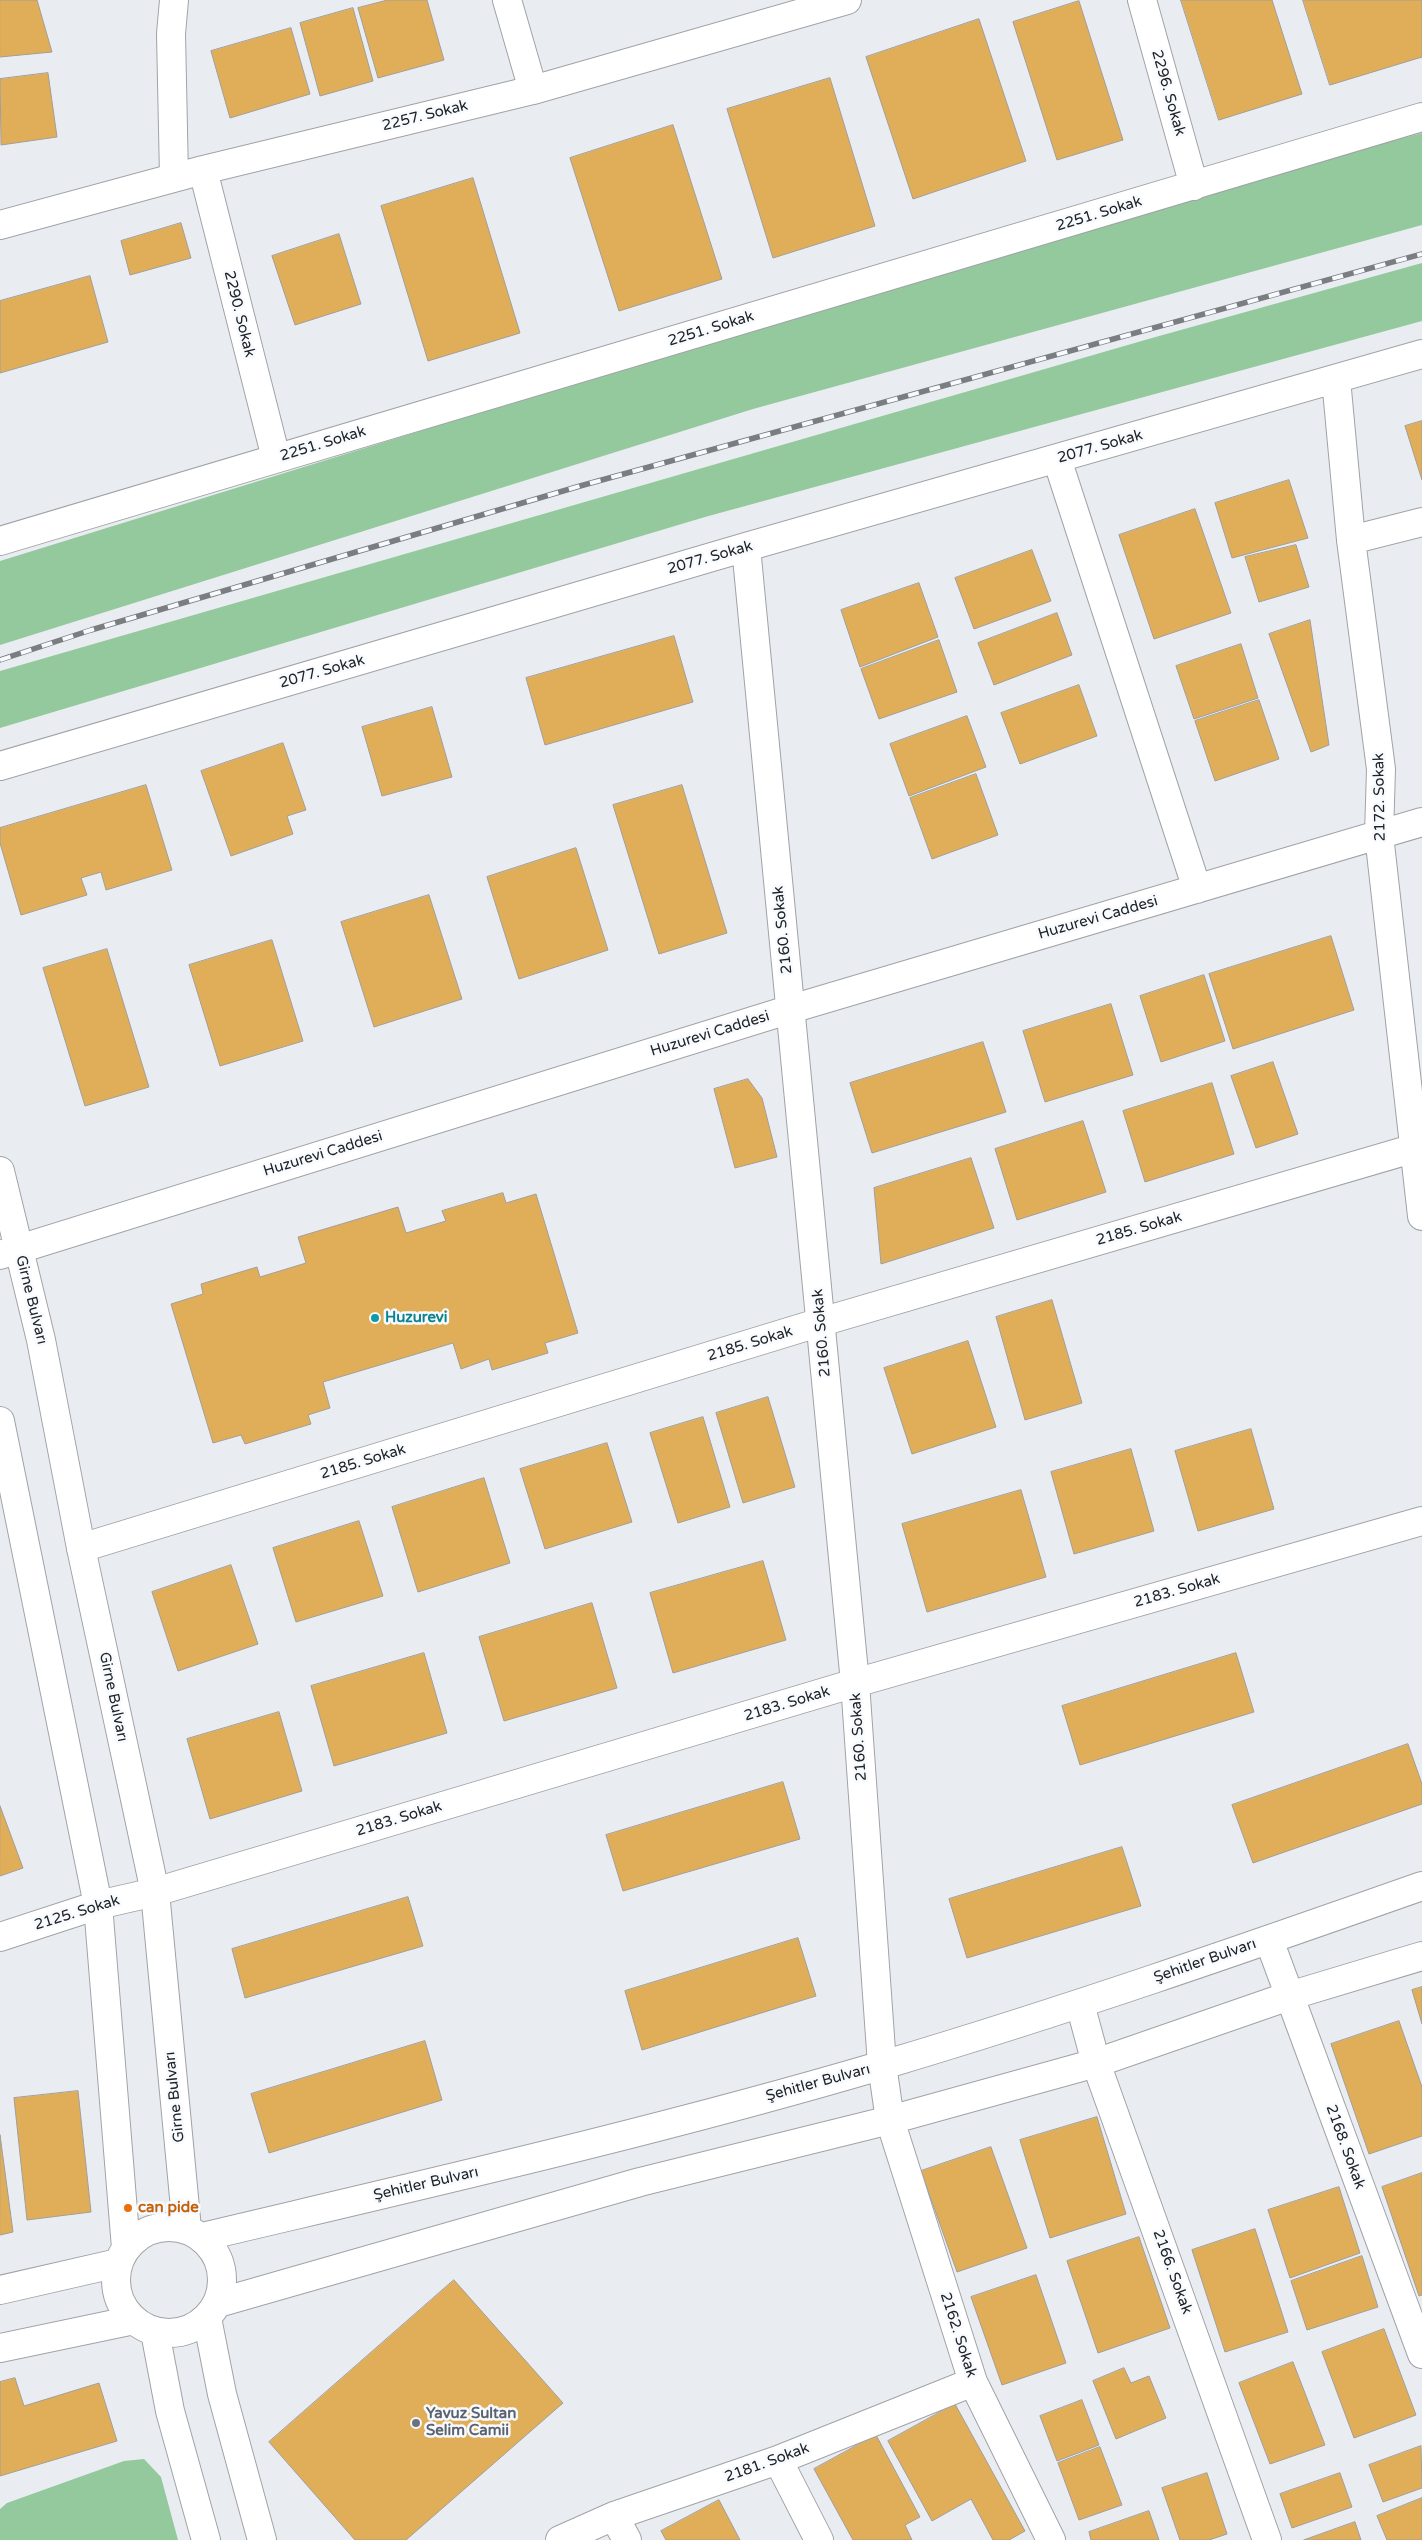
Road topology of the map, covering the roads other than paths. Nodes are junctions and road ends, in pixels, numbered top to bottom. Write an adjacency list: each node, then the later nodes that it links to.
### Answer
1 (174, 0): 9 (street)
2 (507, 0): 6 (street)
3 (847, 0): 5 (street, 2257. Sokak)
4 (1142, 0): 10 (street, 2296. Sokak)
5 (790, 7): 6 (street, 2257. Sokak)
6 (533, 90): 8 (street, 2257. Sokak)
7 (1422, 118): 10 (street, 2251. Sokak)
8 (203, 170): 9 (street, 2257. Sokak); 14 (street, 2290. Sokak)
9 (174, 177): 11 (street, 2257. Sokak)
10 (1194, 186): 14 (street, 2251. Sokak)
11 (0, 226)
12 (1422, 354): 13 (street, 2077. Sokak)
13 (1336, 379): 15 (street, 2077. Sokak); 17 (street, 2172. Sokak)
14 (276, 458): 18 (street, 2251. Sokak)
15 (1058, 459): 19 (street, 2077. Sokak); 23 (street)
16 (1422, 522): 17 (street)
17 (1351, 540): 22 (street, 2172. Sokak)
18 (0, 541)
19 (746, 547): 20 (street, 2077. Sokak); 24 (street, 2160. Sokak)
20 (0, 766)
21 (1422, 822): 22 (street, Huzurevi Caddesi)
22 (1379, 835): 23 (street, Huzurevi Caddesi); 25 (street, 2172. Sokak)
23 (1197, 889): 24 (street, Huzurevi Caddesi)
24 (791, 1009): 28 (street, Huzurevi Caddesi); 29 (street, 2160. Sokak)
25 (1418, 1148): 27 (street, 2172. Sokak); 29 (street, 2185. Sokak)
26 (0, 1171): 28 (street, Girne Bulvarı)
27 (1422, 1216)
28 (9, 1252): 32 (street, Girne Bulvarı)
29 (821, 1322): 32 (street, 2185. Sokak); 33 (street, 2160. Sokak)
30 (0, 1421): 36 (street)
31 (1422, 1521): 33 (street, 2183. Sokak)
32 (81, 1548): 35 (street, Girne Bulvarı)
33 (855, 1683): 35 (street, 2183. Sokak); 43 (street, 2160. Sokak)
34 (1422, 1886): 38 (street, Şehitler Bulvarı)
35 (155, 1892): 36 (street, 2125. Sokak); 45 (street, Girne Bulvarı)
36 (98, 1905): 37 (street, 2125. Sokak); 46 (street)
37 (0, 1937)
38 (1269, 1940): 40 (street, 2168. Sokak); 41 (street, Şehitler Bulvarı)
39 (1422, 1956): 40 (street)
40 (1289, 1996): 42 (street); 51 (street, 2168. Sokak)
41 (1080, 2004): 42 (street, 2166. Sokak); 43 (street, Şehitler Bulvarı)
42 (1096, 2063): 44 (street); 61 (street, 2166. Sokak)
43 (882, 2065): 44 (street, 2160. Sokak); 45 (street, Şehitler Bulvarı)
44 (890, 2120): 48 (street); 52 (street, 2162. Sokak)
45 (195, 2233): 46 (street, Şehitler Bulvarı); 48 (street)
46 (122, 2256): 47 (street, Şehitler Bulvarı); 49 (street)
47 (0, 2290)
48 (212, 2311): 49 (street); 56 (street)
49 (145, 2326): 50 (street); 55 (street)
50 (0, 2348)
51 (1422, 2354)
52 (973, 2382): 53 (street, 2181. Sokak); 60 (street, 2162. Sokak)
53 (778, 2460): 54 (street, 2181. Sokak); 59 (street)
54 (614, 2516): 57 (street, 2181. Sokak); 58 (street)
55 (206, 2540)
56 (262, 2540)
57 (560, 2540)
58 (627, 2540)
59 (819, 2540)
60 (1051, 2540)
61 (1267, 2540)

